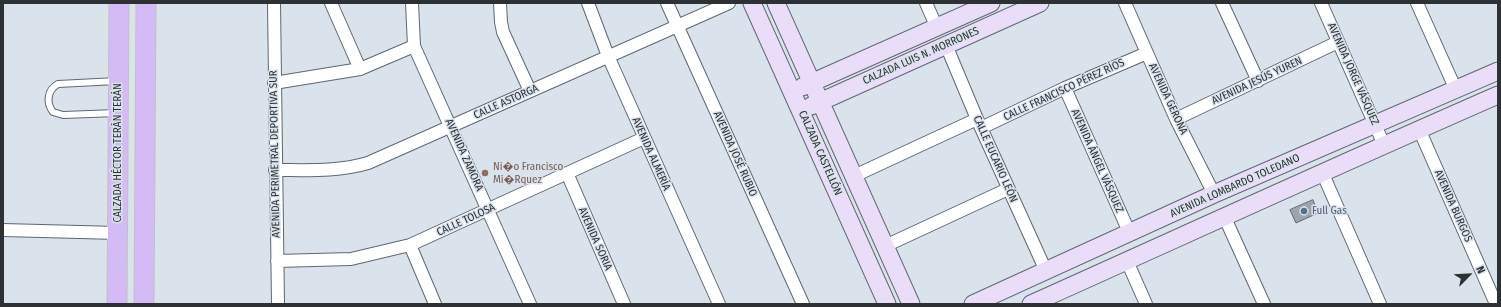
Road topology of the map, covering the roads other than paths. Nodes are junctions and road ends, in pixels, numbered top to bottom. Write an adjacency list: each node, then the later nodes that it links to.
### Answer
1 (119, 3): 25 (main road, CALZADA HÉCTOR TERÁN TERÁN)
2 (146, 3): 54 (main road)
3 (274, 3): 32 (street, AVENIDA PERIMETRAL DEPORTIVA SUR)
4 (331, 3): 28 (street)
5 (412, 3): 24 (street, AVENIDA ZAMORA)
6 (500, 3): 36 (street)
7 (588, 3): 27 (street, AVENIDA ALMERÍA)
8 (667, 3): 20 (street, AVENIDA JOSÉ RUBIO)
9 (729, 3): 20 (street, CALLE ASTORGA)
10 (752, 3): 37 (main road, CALZADA CASTELLÓN)
11 (926, 3): 21 (street)
12 (992, 3): 21 (main road, CALZADA LUIS N. MORRONES)
13 (1040, 3): 19 (main road, CALZADA LUIS N. MORRONES)
14 (1125, 3): 26 (street, AVENIDA GERONA)
15 (1222, 3): 31 (street)
16 (1321, 3): 22 (street, AVENIDA JORGE VÁSQUEZ)
17 (1417, 3): 35 (street)
18 (781, 5): 33 (main road, CALZADA CASTELLÓN)
19 (1022, 7): 23 (main road, CALZADA LUIS N. MORRONES)
20 (678, 26): 27 (street, CALLE ASTORGA); 73 (street, AVENIDA JOSÉ RUBIO)
21 (938, 28): 33 (main road, CALZADA LUIS N. MORRONES)
22 (1338, 42): 31 (street, AVENIDA JESÚS YUREN); 44 (street, AVENIDA JORGE VÁSQUEZ)
23 (946, 45): 39 (main road, CALZADA LUIS N. MORRONES); 43 (street, CALLE EUCARIO LEÓN)
24 (414, 46): 28 (street); 45 (street, AVENIDA ZAMORA)
25 (118, 50): 30 (main road, CALZADA HÉCTOR TERÁN TERÁN); 54 (main road)
26 (1147, 53): 34 (street, CALLE FRANCISCO PÉREZ RÍOS); 42 (street, AVENIDA GERONA)
27 (608, 56): 36 (street, CALLE ASTORGA); 47 (street, AVENIDA ALMERÍA)
28 (360, 69): 32 (street)
29 (1498, 71): 35 (main road, AVENIDA LOMBARDO TOLEDANO)
30 (118, 81): 41 (main road, CALZADA HÉCTOR TERÁN TERÁN); 41 (lane)
31 (1258, 81): 42 (street, AVENIDA JESÚS YUREN)
32 (274, 83): 49 (street, AVENIDA PERIMETRAL DEPORTIVA SUR)
33 (812, 83): 37 (main road, CALZADA LUIS N. MORRONES); 39 (main road, CALZADA CASTELLÓN)
34 (1065, 88): 43 (street, CALLE FRANCISCO PÉREZ RÍOS); 60 (street, AVENIDA ÁNGEL VÁSQUEZ)
35 (1456, 90): 44 (main road, AVENIDA LOMBARDO TOLEDANO)
36 (530, 91): 45 (street, CALLE ASTORGA)
37 (792, 92): 40 (main road, CALZADA CASTELLÓN)
38 (1498, 95): 46 (main road, AVENIDA LOMBARDO TOLEDANO)
39 (820, 101): 40 (main road, CALZADA LUIS N. MORRONES); 52 (main road, CALZADA CASTELLÓN)
40 (801, 110): 74 (main road, CALZADA CASTELLÓN)
41 (118, 112): 59 (main road, CALZADA HÉCTOR TERÁN TERÁN)
42 (1176, 118): 55 (street, AVENIDA GERONA)
43 (979, 124): 52 (street, CALLE FRANCISCO PÉREZ RÍOS); 53 (street, CALLE EUCARIO LEÓN)
44 (1376, 124): 48 (street, AVENIDA JORGE VÁSQUEZ); 55 (main road, AVENIDA LOMBARDO TOLEDANO)
45 (451, 126): 49 (street, CALLE ASTORGA); 56 (street, AVENIDA ZAMORA)
46 (1419, 129): 48 (main road, AVENIDA LOMBARDO TOLEDANO); 81 (street, AVENIDA BURGOS)
47 (644, 138): 51 (street, CALLE TOLOSA); 72 (street, AVENIDA ALMERÍA)
48 (1384, 145): 50 (main road, AVENIDA LOMBARDO TOLEDANO)
49 (275, 170): 63 (street, AVENIDA PERIMETRAL DEPORTIVA SUR)
50 (1322, 172): 57 (main road, AVENIDA LOMBARDO TOLEDANO); 80 (street)
51 (567, 173): 56 (street, CALLE TOLOSA); 71 (street, AVENIDA SORIA)
52 (854, 176): 62 (main road, CALZADA CASTELLÓN)
53 (1008, 189): 62 (street); 65 (street, CALLE EUCARIO LEÓN)
54 (145, 194): 67 (main road)
55 (1214, 194): 60 (main road, AVENIDA LOMBARDO TOLEDANO)
56 (488, 210): 61 (street, CALLE TOLOSA); 70 (street, AVENIDA ZAMORA)
57 (1225, 218): 64 (main road, AVENIDA LOMBARDO TOLEDANO); 79 (street)
58 (3, 230): 59 (street)
59 (118, 233): 66 (main road, CALZADA HÉCTOR TERÁN TERÁN)
60 (1130, 234): 65 (main road, AVENIDA LOMBARDO TOLEDANO)
61 (410, 245): 63 (street, CALLE TOLOSA); 69 (street)
62 (885, 246): 75 (main road, CALZADA CASTELLÓN)
63 (277, 261): 68 (street, AVENIDA PERIMETRAL DEPORTIVA SUR)
64 (1127, 261): 77 (main road, AVENIDA LOMBARDO TOLEDANO); 78 (street)
65 (1046, 271): 76 (main road, AVENIDA LOMBARDO TOLEDANO)
66 (118, 304)
67 (144, 304)
68 (278, 304)
69 (435, 304)
70 (530, 304)
71 (624, 304)
72 (719, 304)
73 (803, 304)
74 (887, 304)
75 (911, 304)
76 (973, 304)
77 (1031, 304)
78 (1146, 304)
79 (1264, 304)
80 (1380, 304)
81 (1496, 304)

